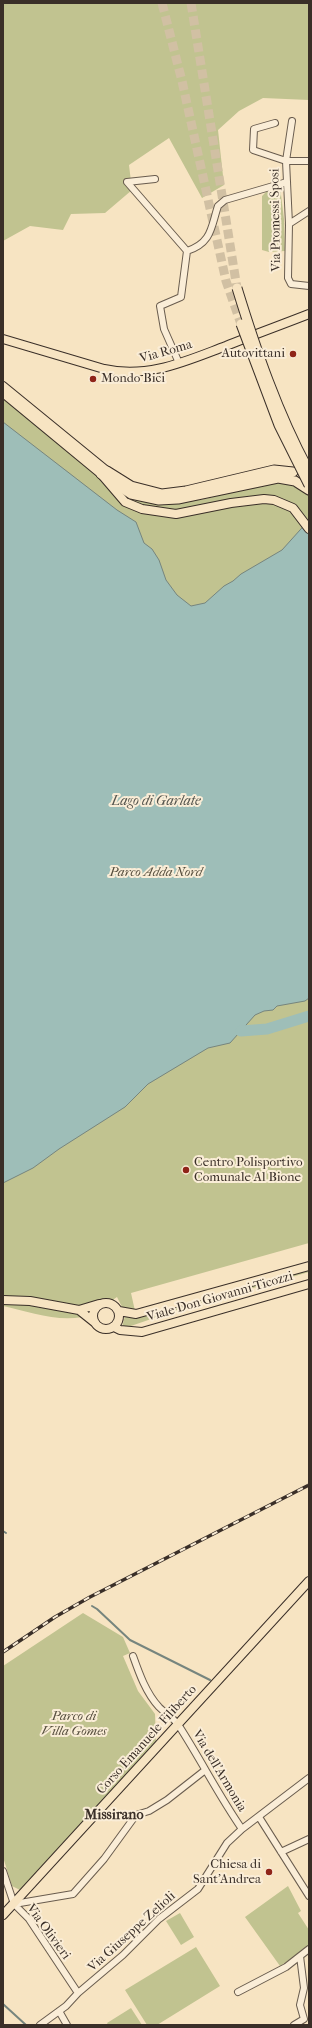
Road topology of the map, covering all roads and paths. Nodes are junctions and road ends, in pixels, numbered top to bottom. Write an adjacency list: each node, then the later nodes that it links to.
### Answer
1 (292, 121): 3 (street, Via Promessi Sposi)
2 (275, 123): 3 (street, Via Promessi Sposi)
3 (286, 161): 4 (street); 6 (street, Via Promessi Sposi)
4 (309, 161)
5 (155, 179): 9 (street)
6 (287, 182): 8 (street, Via Promessi Sposi); 9 (street)
7 (309, 211): 8 (street)
8 (288, 224): 10 (street, Via Promessi Sposi)
9 (187, 251): 15 (street)
10 (309, 286)
11 (237, 288): 18 (highway, bridge)
12 (309, 314): 15 (main road, Via Roma)
13 (240, 324): 21 (highway, bridge)
14 (3, 339): 15 (main road, Via Roma)
15 (179, 363)
16 (3, 386): 20 (main road)
17 (3, 393): 20 (main road)
18 (309, 471)
19 (293, 472): 20 (highway)
20 (104, 473): 22 (highway); 23 (main road)
21 (309, 485)
22 (309, 490)
23 (309, 529)
24 (309, 1266): 29 (main road, Viale Don Giovanni Ticozzi)
25 (309, 1284): 31 (main road, Viale Don Giovanni Ticozzi)
26 (3, 1300): 28 (main road)
27 (100, 1304): 28 (main road); 29 (main road); 30 (main road)
28 (79, 1310): 30 (main road)
29 (119, 1312): 31 (main road)
30 (94, 1322): 31 (main road)
31 (114, 1327)
32 (309, 1581): 34 (main road, Corso Emanuele Filiberto)
33 (133, 1656): 34 (street, Via dell'Armonia)
34 (178, 1724): 35 (street, Via dell'Armonia); 43 (main road, Corso Emanuele Filiberto)
35 (204, 1770): 38 (street, Via dell'Armonia); 43 (street)
36 (309, 1778): 37 (street, Via Giuseppe Zelioli)
37 (259, 1817): 38 (street, Via Giuseppe Zelioli); 40 (street)
38 (242, 1829): 48 (street, Via Giuseppe Zelioli)
39 (309, 1839): 40 (street)
40 (281, 1852): 42 (street)
41 (3, 1871): 43 (street)
42 (309, 1896)
43 (14, 1904): 44 (main road, Corso Emanuele Filiberto); 48 (street, Via Olivieri)
44 (3, 1915)
45 (309, 1949): 46 (street)
46 (300, 1956): 47 (street); 52 (street)
47 (238, 1992)
48 (78, 1993): 49 (street, Via Giuseppe Zelioli)
49 (59, 2011): 50 (street, Via Giuseppe Zelioli); 51 (street)
50 (40, 2025)
51 (67, 2025)
52 (294, 2025)

